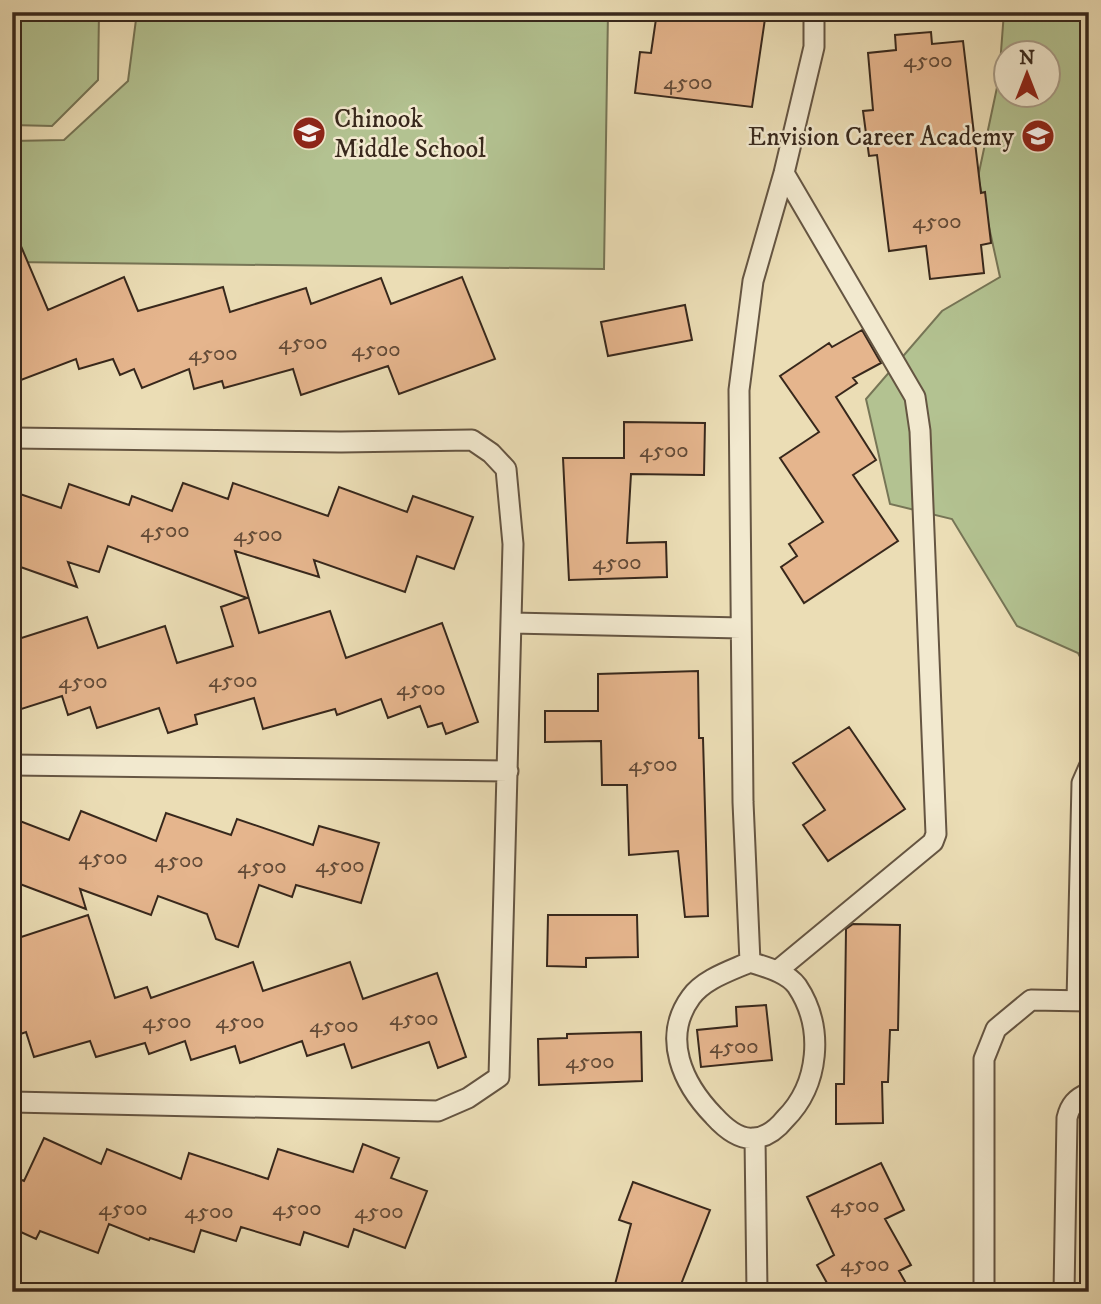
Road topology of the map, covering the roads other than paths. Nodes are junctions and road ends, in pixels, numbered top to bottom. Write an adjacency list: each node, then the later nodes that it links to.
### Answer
1 (814, 12): 2 (lane)
2 (784, 173): 5 (lane); 10 (lane)
3 (12, 438): 4 (lane)
4 (512, 623): 5 (lane); 8 (lane)
5 (741, 628): 9 (lane)
6 (12, 765): 8 (lane)
7 (1089, 767): 11 (lane)
8 (508, 771): 13 (lane)
9 (750, 962): 10 (lane); 14 (lane)
10 (777, 971): 14 (lane)
11 (1083, 1001): 16 (lane)
12 (1089, 1093): 17 (lane)
13 (12, 1102)
14 (755, 1138): 15 (lane)
15 (757, 1292)
16 (984, 1292)
17 (1064, 1292)

